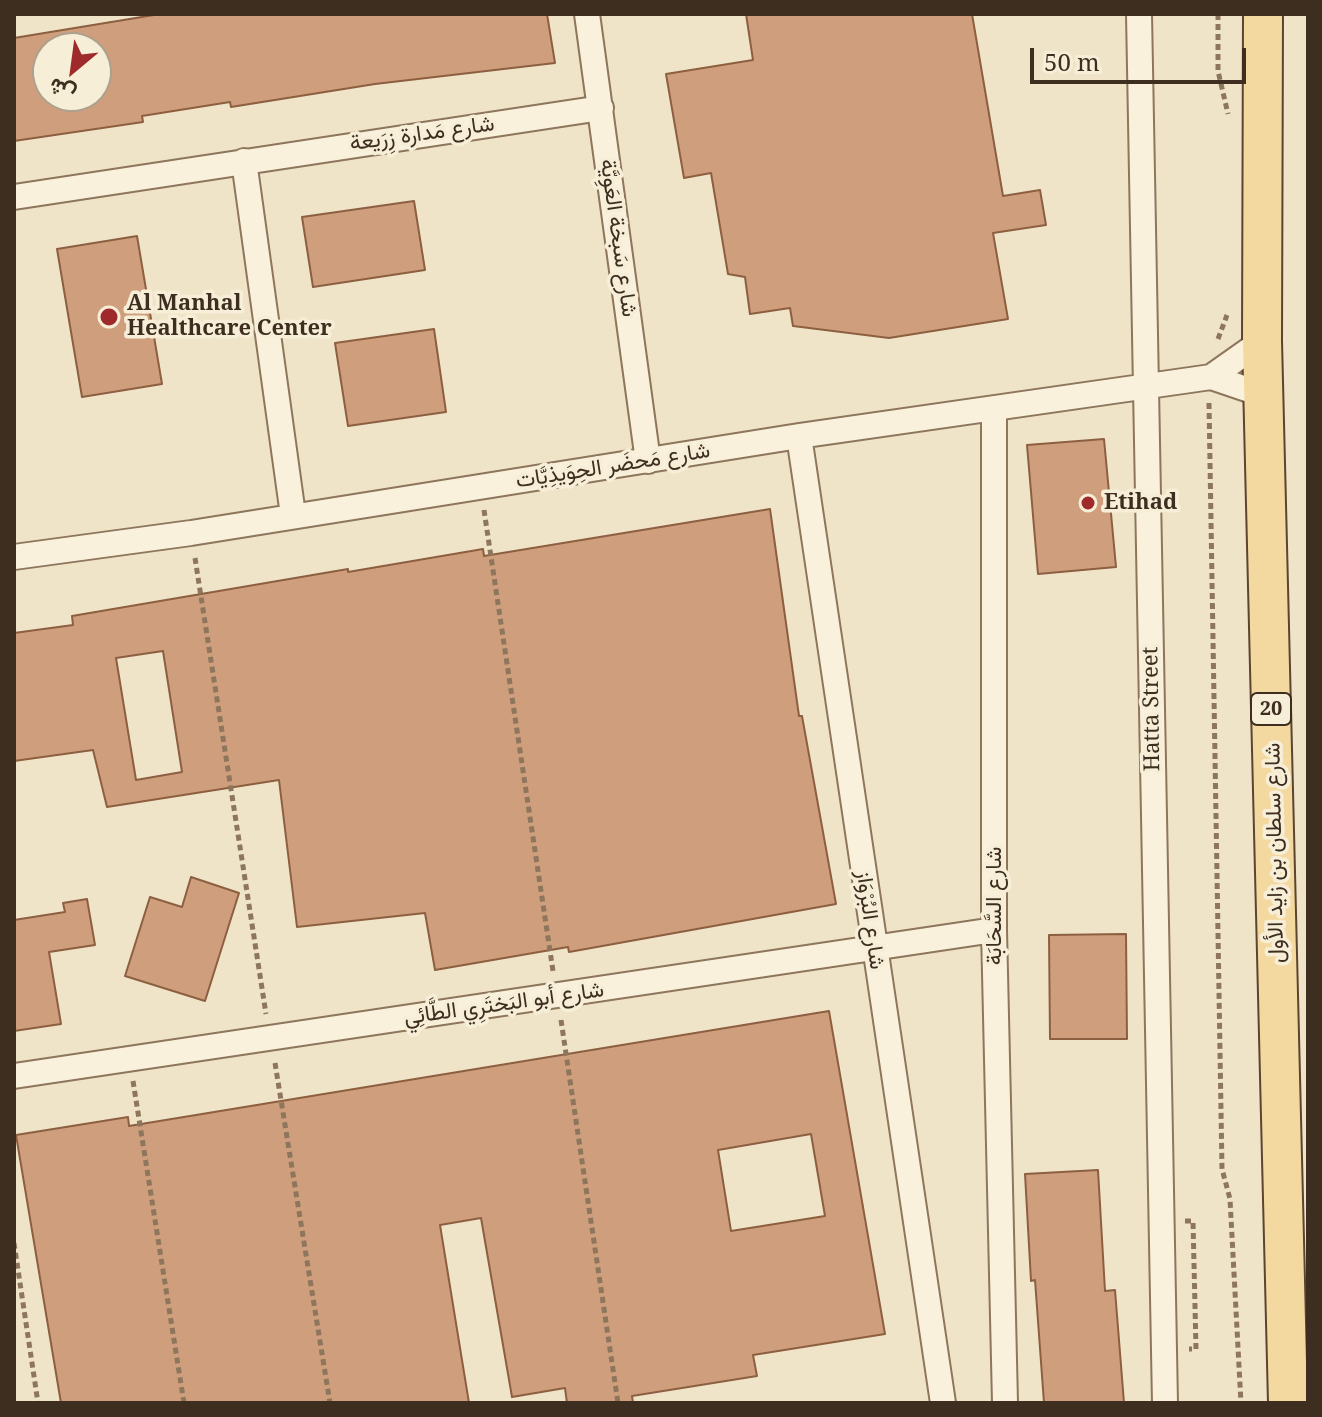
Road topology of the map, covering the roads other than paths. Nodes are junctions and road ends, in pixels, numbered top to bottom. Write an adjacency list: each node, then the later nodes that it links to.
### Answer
1 (587, 14): 4 (street, شارع سَبخة العَوِيَّة)
2 (1139, 14): 9 (street, Hatta Street)
3 (1263, 14): 7 (main road, شارع سلطان بن زايد الأول / 20)
4 (601, 108): 5 (street, شارع مَدارة زِرَيعة); 13 (street, شارع سَبخة العَوِيَّة)
5 (244, 161): 6 (street, شارع مَدارة زِرَيعة); 14 (street)
6 (14, 197)
7 (1262, 341): 8 (street, شارع مَحضَر الحِوَيذِيَّات); 10 (main road, شارع سلطان بن زايد الأول / 20)
8 (1211, 386): 9 (street, شارع مَحضَر الحِوَيذِيَّات); 10 (street, شارع مَحضَر الحِوَيذِيَّات)
9 (1145, 387): 11 (street, شارع مَحضَر الحِوَيذِيَّات); 21 (street, Hatta Street)
10 (1264, 395): 22 (main road, شارع سلطان بن زايد الأول / 20)
11 (994, 410): 12 (street, شارع مَحضَر الحِوَيذِيَّات); 16 (street, شارع السَّحَابَة)
12 (799, 436): 13 (street, شارع مَحضَر الحِوَيذِيَّات); 17 (street, شارع البُرْوَاز)
13 (648, 461): 14 (street, شارع مَحضَر الحِوَيذِيَّات)
14 (293, 515): 15 (street, شارع مَحضَر الحِوَيذِيَّات)
15 (14, 557)
16 (994, 930): 17 (street, شارع أبو البَختَرِي الطَّائِي); 20 (street, شارع السَّحَابَة)
17 (874, 949): 18 (street, شارع أبو البَختَرِي الطَّائِي); 19 (street, شارع البُرْوَاز)
18 (14, 1076)
19 (943, 1403)
20 (1005, 1403)
21 (1165, 1403)
22 (1288, 1403)

